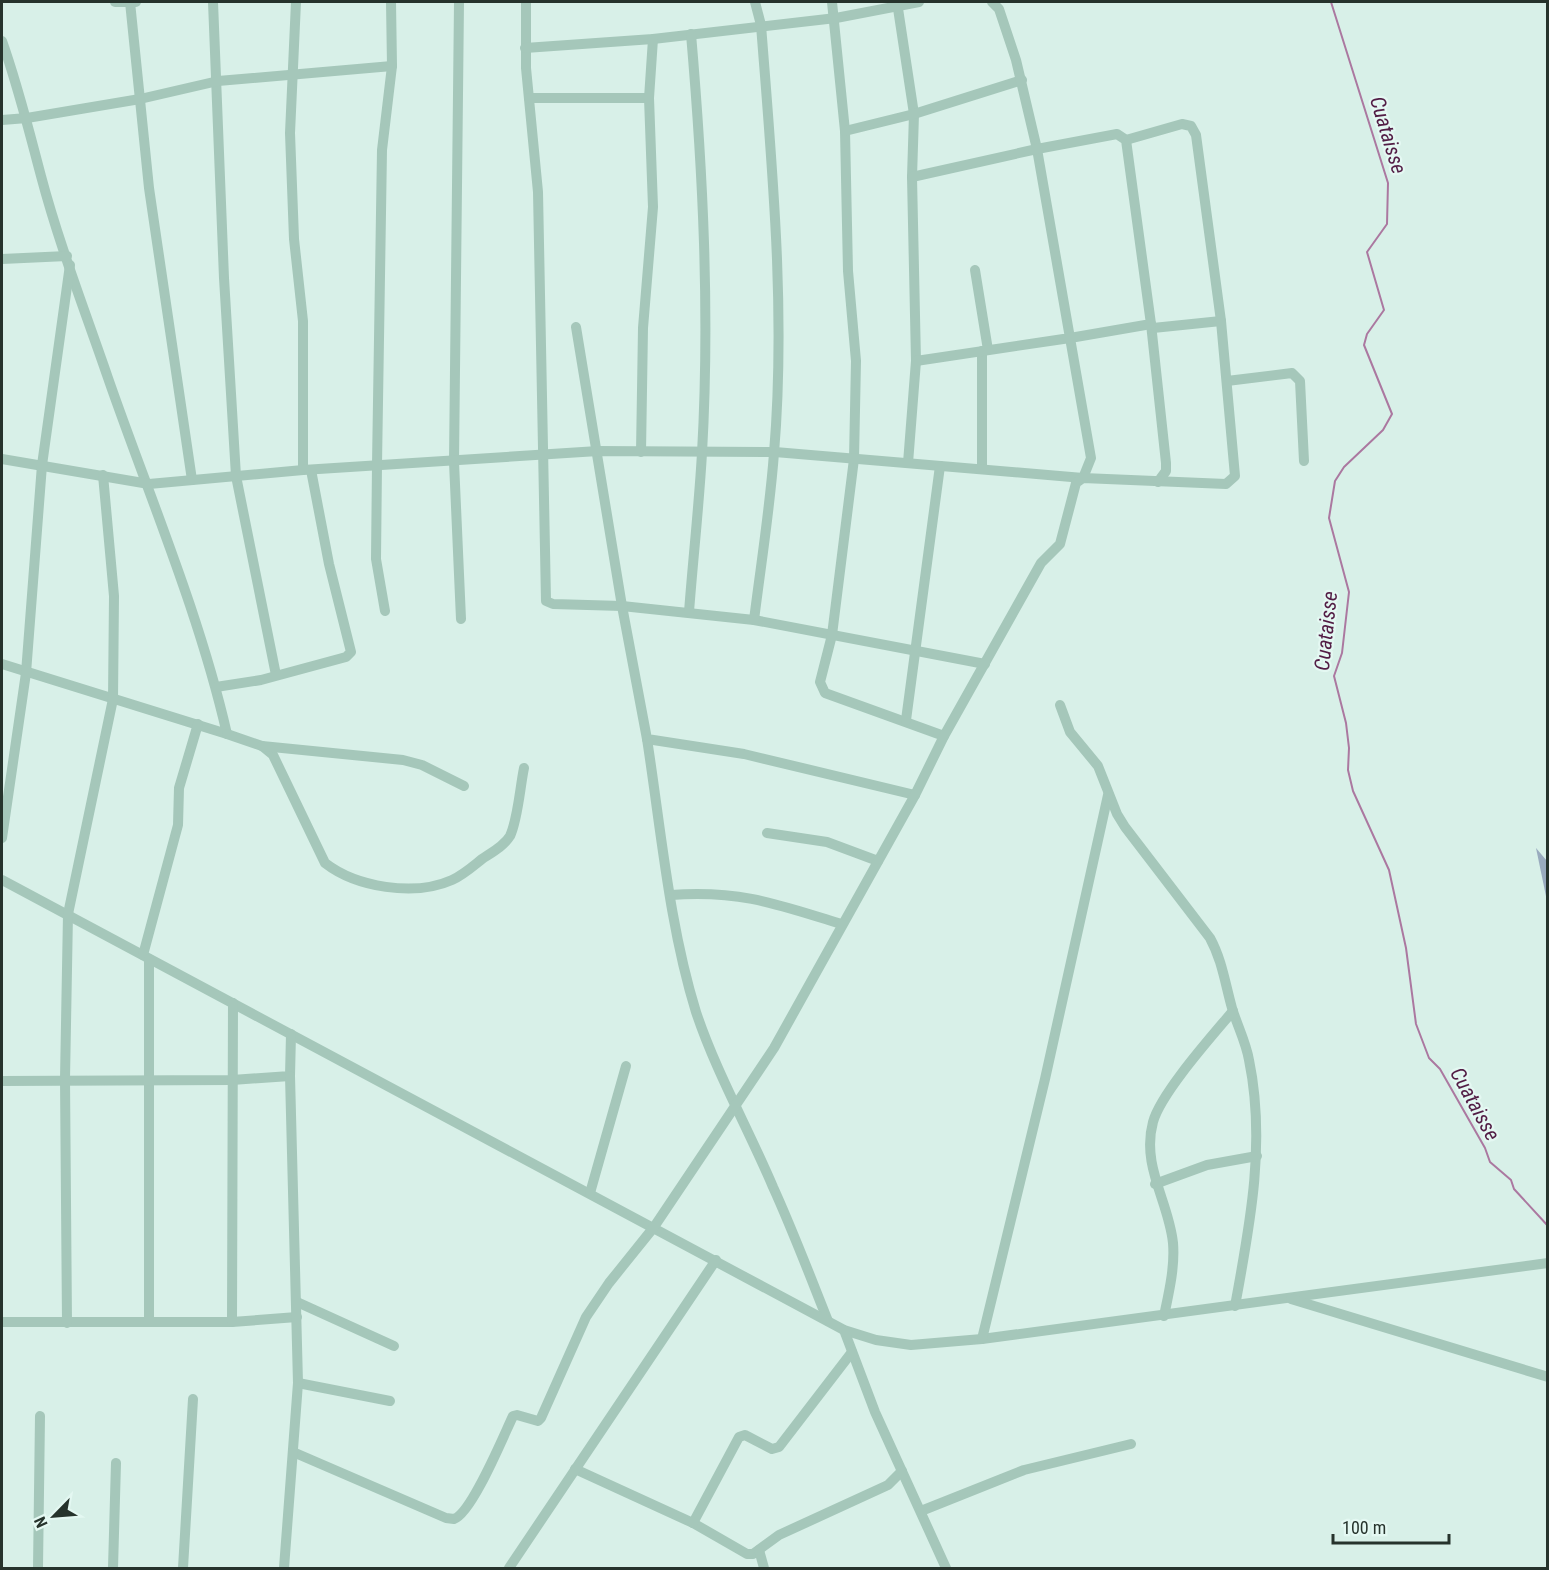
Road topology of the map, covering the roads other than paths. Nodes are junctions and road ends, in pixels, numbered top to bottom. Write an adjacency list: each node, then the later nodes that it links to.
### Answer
1 (115, 2): 2 (street)
2 (130, 2): 3 (street); 26 (street)
3 (136, 2)
4 (213, 2): 23 (street)
5 (296, 2): 21 (street)
6 (391, 2): 20 (street)
7 (459, 2): 52 (street)
8 (526, 2): 19 (street)
9 (755, 2): 15 (street)
10 (832, 2): 14 (street)
11 (919, 2): 13 (street)
12 (992, 2): 22 (street)
13 (897, 3): 14 (street); 27 (street)
14 (836, 18): 15 (street); 30 (street)
15 (762, 25): 16 (street); 47 (street)
16 (691, 34): 17 (street); 46 (street)
17 (652, 39): 19 (street); 25 (street)
18 (2, 41): 28 (street)
19 (525, 48): 24 (street)
20 (392, 66): 21 (street); 55 (street)
21 (293, 76): 23 (street); 58 (street)
22 (1022, 80): 27 (street); 32 (street)
23 (218, 81): 26 (street); 60 (street)
24 (529, 98): 25 (street); 48 (street)
25 (649, 98): 45 (street)
26 (140, 99): 28 (street); 62 (street)
27 (914, 114): 30 (street); 33 (street)
28 (27, 118): 29 (street); 35 (street)
29 (2, 120)
30 (846, 131): 50 (street)
31 (1126, 140): 32 (street); 37 (street); 38 (street)
32 (1037, 148): 33 (street); 40 (street)
33 (912, 177): 42 (street)
34 (2, 258): 35 (street)
35 (68, 260): 54 (street); 64 (street)
36 (975, 270): 41 (street)
37 (1221, 321): 38 (street); 43 (street)
38 (1152, 326): 40 (street); 63 (street)
39 (576, 327): 44 (street)
40 (1070, 338): 41 (street); 61 (street)
41 (985, 351): 42 (street); 57 (street)
42 (916, 361): 53 (street)
43 (1227, 381): 51 (street); 63 (street)
44 (598, 451): 45 (street); 48 (street); 65 (street)
45 (641, 452): 46 (street)
46 (702, 452): 47 (street); 67 (street)
47 (774, 452): 50 (street); 69 (street)
48 (542, 455): 52 (street); 65 (street)
49 (2, 459): 54 (street)
50 (854, 459): 53 (street); 70 (street)
51 (1304, 461)
52 (454, 462): 55 (street); 68 (street)
53 (908, 463): 56 (street)
54 (42, 465): 59 (street); 74 (street)
55 (377, 465): 58 (street); 66 (street)
56 (940, 466): 57 (street); 71 (street)
57 (982, 469): 61 (street)
58 (307, 470): 60 (street); 75 (street)
59 (103, 475): 64 (street); 77 (street)
60 (236, 476): 62 (street); 75 (street)
61 (1083, 478): 63 (street); 73 (street)
62 (192, 480): 64 (street)
63 (1158, 482)
64 (148, 484): 76 (street)
65 (622, 606): 67 (street); 83 (street)
66 (385, 611)
67 (689, 612): 69 (street)
68 (461, 619)
69 (754, 620): 70 (street)
70 (832, 635): 71 (street); 79 (street)
71 (914, 649): 73 (street); 79 (street)
72 (2, 664): 74 (street)
73 (985, 664): 82 (street)
74 (26, 674): 77 (street); 90 (street)
75 (276, 675): 76 (street)
76 (216, 687): 81 (street)
77 (113, 699): 80 (street); 94 (street)
78 (1060, 705): 87 (street)
79 (906, 720): 82 (street)
80 (198, 724): 81 (street); 96 (street)
81 (226, 734): 84 (street)
82 (944, 736): 88 (street)
83 (647, 739): 88 (street); 93 (street)
84 (262, 746): 85 (street); 86 (street)
85 (524, 768)
86 (464, 786)
87 (1108, 794): 98 (street); 124 (street)
88 (915, 795): 91 (street)
89 (767, 833): 91 (street)
90 (2, 838)
91 (878, 861): 95 (street)
92 (2, 880): 94 (street)
93 (671, 896): 95 (street); 106 (street)
94 (68, 914): 96 (street); 102 (street)
95 (841, 924): 106 (street)
96 (146, 957): 97 (street); 103 (street)
97 (233, 1003): 99 (street); 104 (street)
98 (1233, 1011): 107 (street); 108 (street)
99 (291, 1034): 101 (street); 109 (street)
100 (626, 1066): 109 (street)
101 (290, 1076): 104 (street); 114 (street)
102 (65, 1079): 103 (street); 105 (street); 122 (street)
103 (149, 1080): 104 (street); 118 (street)
104 (232, 1080): 121 (street)
105 (2, 1081)
106 (735, 1104): 110 (street); 119 (street)
107 (1257, 1156): 108 (street); 115 (street)
108 (1155, 1184): 116 (street)
109 (590, 1193): 110 (street)
110 (654, 1227): 111 (street); 133 (street)
111 (716, 1260): 119 (street); 135 (street)
112 (1545, 1264): 113 (street)
113 (1288, 1298): 115 (street); 127 (street)
114 (297, 1302): 117 (street); 125 (street)
115 (1235, 1306): 116 (street)
116 (1164, 1316): 124 (street)
117 (297, 1317): 121 (street); 128 (street)
118 (149, 1320): 121 (street); 122 (street)
119 (828, 1321): 123 (street)
120 (2, 1322): 122 (street)
121 (232, 1322)
122 (67, 1323)
123 (844, 1330): 124 (street); 126 (street)
124 (982, 1339)
125 (394, 1346)
126 (852, 1352): 136 (street); 138 (street)
127 (1548, 1377)
128 (298, 1383): 130 (street); 133 (street)
129 (193, 1399): 142 (street)
130 (390, 1401)
131 (40, 1416): 140 (street)
132 (1131, 1444): 137 (street)
133 (293, 1452): 143 (street)
134 (116, 1463): 141 (street)
135 (575, 1469): 138 (street); 144 (street)
136 (902, 1471): 137 (street); 139 (street)
137 (921, 1511): 146 (street)
138 (693, 1523): 139 (street)
139 (759, 1550): 145 (street)
140 (38, 1569)
141 (113, 1569)
142 (183, 1569)
143 (284, 1569)
144 (509, 1569)
145 (764, 1569)
146 (946, 1569)

